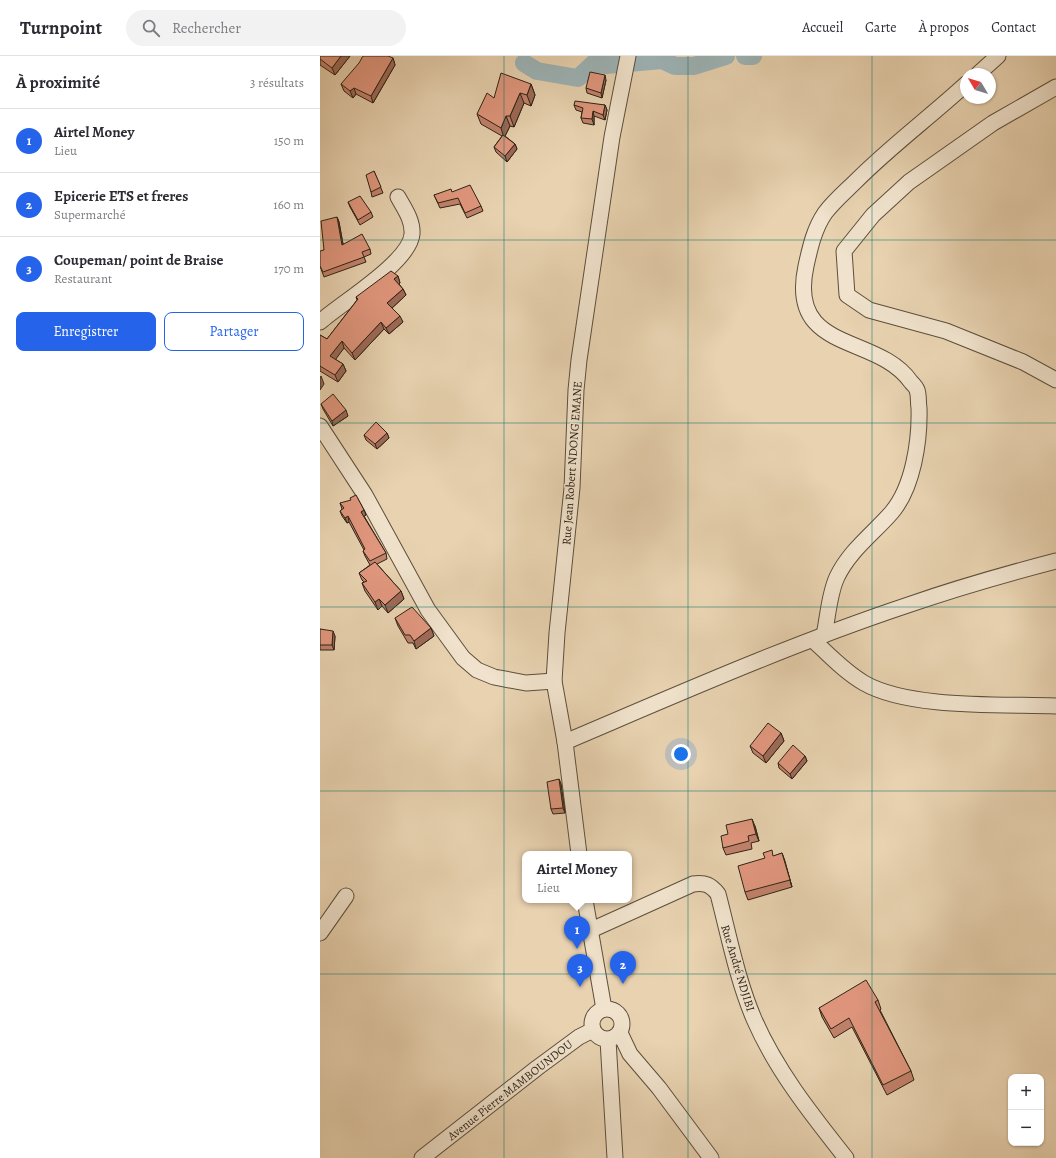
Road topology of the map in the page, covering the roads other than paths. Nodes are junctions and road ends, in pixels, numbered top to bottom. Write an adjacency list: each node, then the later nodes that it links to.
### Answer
1 (628, 56): 12 (street, Rue Jean Robert NDONG EMANE)
2 (998, 56): 3 (street)
3 (985, 68)
4 (1056, 88): 8 (street)
5 (960, 89): 11 (street)
6 (398, 197): 7 (street)
7 (320, 322)
8 (1056, 380)
9 (320, 426): 12 (street)
10 (1056, 561): 11 (street)
11 (819, 638): 13 (street); 14 (street)
12 (554, 681): 14 (street, Rue Jean Robert NDONG EMANE)
13 (1056, 706)
14 (565, 742): 15 (street, Rue Jean Robert NDONG EMANE)
15 (579, 851)
16 (346, 896): 19 (street)
17 (585, 903): 18 (street)
18 (589, 931): 20 (street); 26 (street, Rue André NDJIBI)
19 (320, 933)
20 (604, 1009): 21 (street); 22 (street)
21 (593, 1030): 22 (street); 23 (street, Avenue Pierre MAMBOUNDOU)
22 (614, 1036): 24 (street); 25 (street)
23 (422, 1158)
24 (615, 1158)
25 (711, 1158)
26 (846, 1158)

